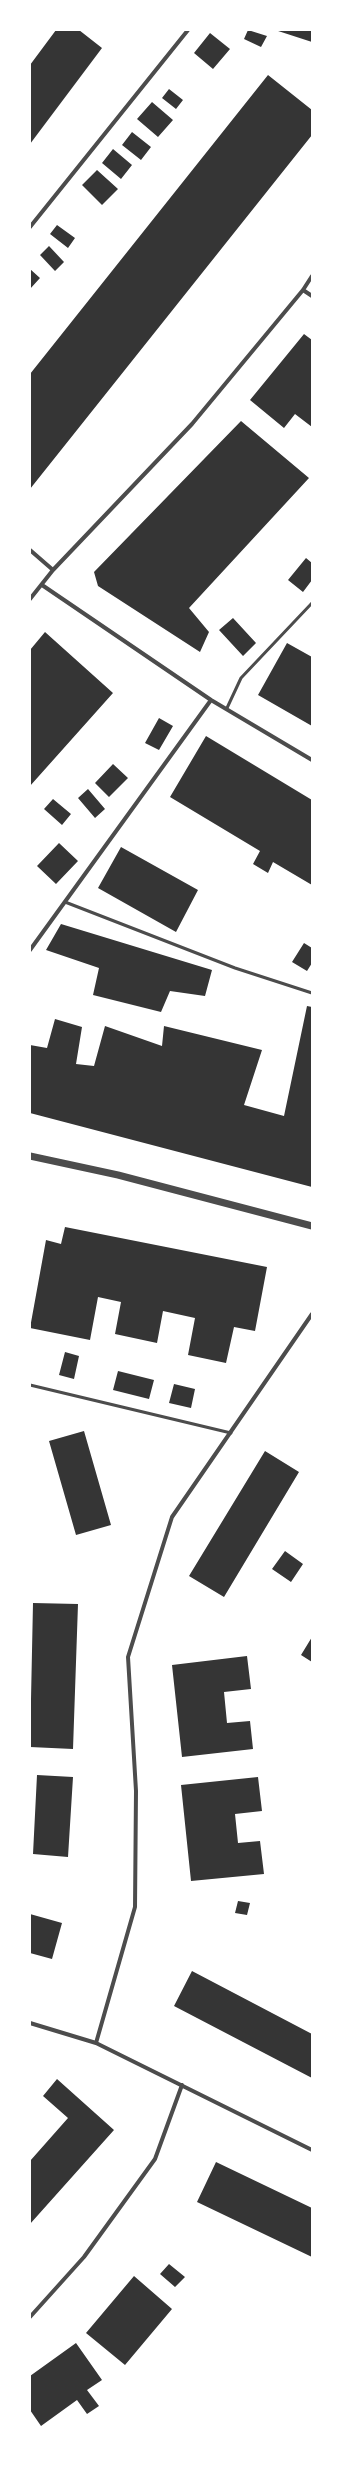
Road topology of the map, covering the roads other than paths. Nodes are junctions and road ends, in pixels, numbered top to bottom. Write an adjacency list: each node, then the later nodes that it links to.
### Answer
1 (188, 30): 2 (street)
2 (30, 227)
3 (312, 276): 4 (street)
4 (303, 290): 5 (street); 7 (street)
5 (312, 296)
6 (30, 550): 7 (street)
7 (53, 570): 8 (street)
8 (42, 585): 9 (street); 11 (street)
9 (30, 599)
10 (312, 603): 12 (lane)
11 (211, 700): 12 (street); 14 (street)
12 (227, 708): 13 (street)
13 (312, 760)
14 (65, 902): 15 (street); 16 (lane)
15 (30, 950)
16 (312, 993)
17 (30, 1156): 18 (street)
18 (312, 1226)
19 (312, 1314): 21 (street)
20 (30, 1385): 21 (lane)
21 (231, 1433): 23 (street)
22 (30, 2022): 23 (street)
23 (96, 2043): 24 (street)
24 (182, 2085): 25 (street); 26 (street)
25 (312, 2150)
26 (30, 2317)

